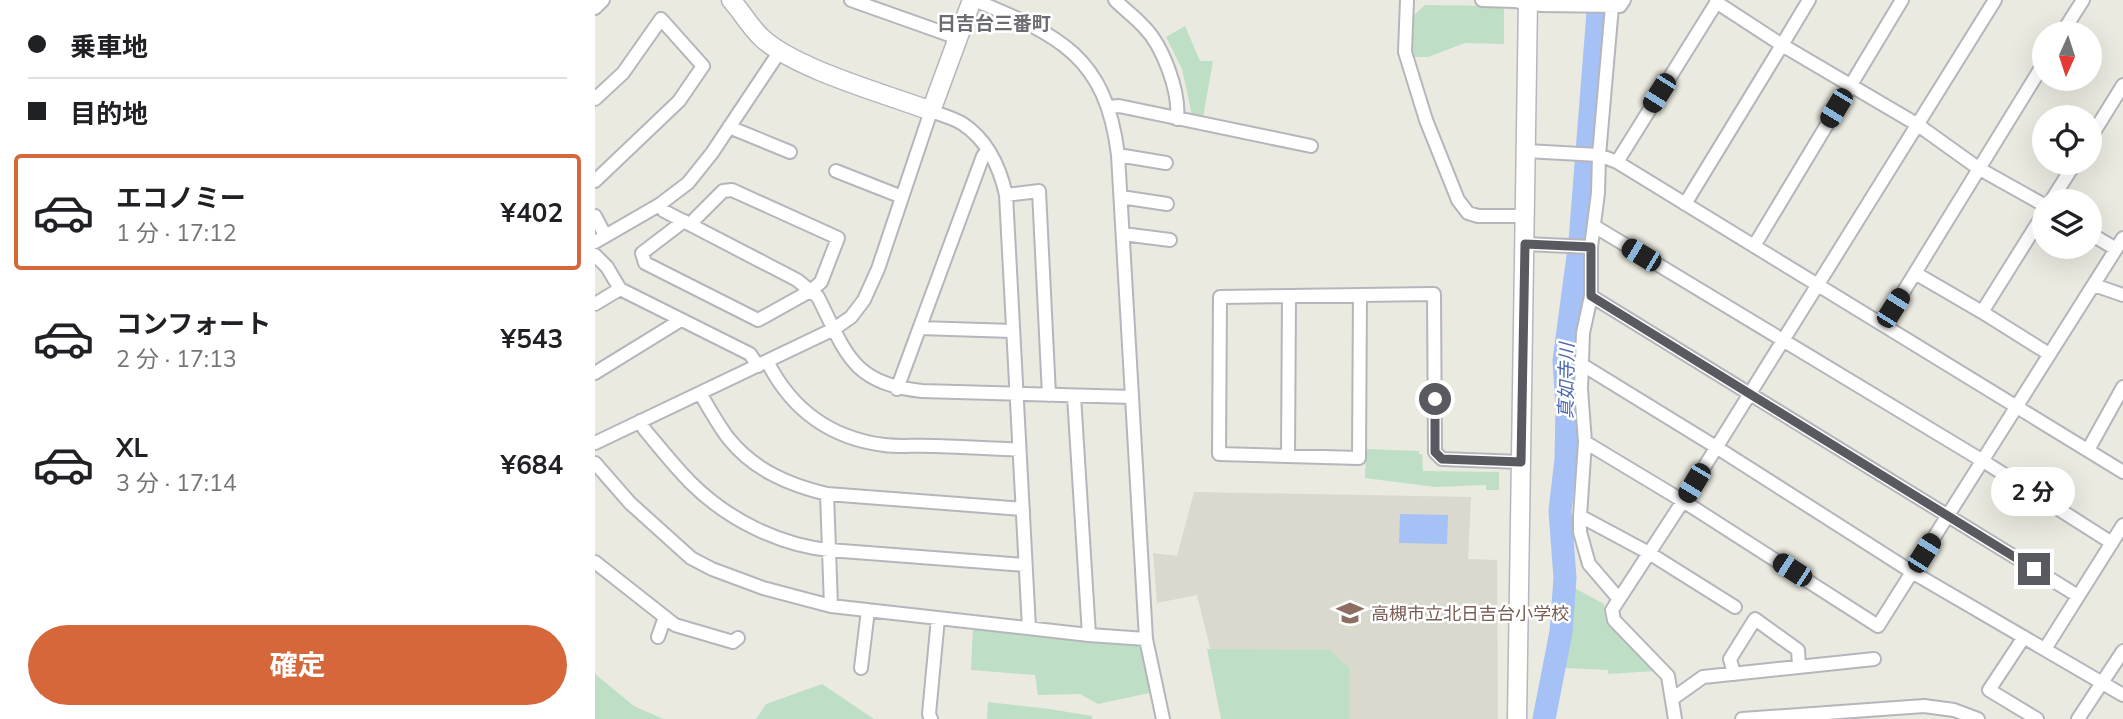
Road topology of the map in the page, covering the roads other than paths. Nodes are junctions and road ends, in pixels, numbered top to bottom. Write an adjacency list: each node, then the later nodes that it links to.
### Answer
1 (603, 0): 15 (street)
2 (852, 0): 17 (street)
3 (973, 0): 17 (street); 24 (street)
4 (1115, 0): 27 (street)
5 (1407, 0): 49 (street)
6 (1482, 0): 11 (street)
7 (1809, 0): 18 (street)
8 (1902, 0): 21 (street)
9 (1995, 0): 28 (street)
10 (2083, 0): 16 (street)
11 (1528, 1): 14 (street); 32 (street)
12 (1717, 1): 18 (street); 36 (street)
13 (736, 2): 19 (street)
14 (1616, 2): 35 (street)
15 (595, 8)
16 (2070, 21)
17 (958, 38): 25 (street)
18 (1782, 45): 21 (street); 46 (street)
19 (780, 51): 25 (street); 29 (street)
20 (2032, 81): 38 (street)
21 (1849, 85): 28 (street); 59 (street)
22 (2123, 85): 26 (street)
23 (595, 99): 40 (street)
24 (1109, 107): 27 (street); 34 (street)
25 (931, 111): 31 (street); 42 (street)
26 (2102, 118)
27 (1177, 119): 30 (street)
28 (1918, 125): 38 (street); 63 (street)
29 (729, 127): 33 (street); 47 (street)
30 (1311, 146)
31 (988, 150): 41 (street); 75 (street)
32 (1526, 151): 35 (street); 49 (street)
33 (790, 152)
34 (1118, 155): 37 (street); 43 (street)
35 (1599, 155): 36 (street); 51 (street)
36 (1617, 162): 46 (street)
37 (1166, 163)
38 (1978, 168): 44 (street); 62 (street)
39 (836, 171): 42 (street)
40 (595, 181)
41 (1006, 195): 77 (street); 88 (street)
42 (902, 197): 76 (street)
43 (1121, 197): 45 (street); 53 (street)
44 (2032, 198)
45 (1167, 204)
46 (1685, 204): 59 (street)
47 (659, 205): 50 (street); 54 (street)
48 (595, 216): 54 (street)
49 (1524, 216): 57 (street)
50 (687, 223): 66 (street); 66 (street); 66 (street)
51 (1594, 226): 60 (street); 78 (street)
52 (2032, 232): 72 (street)
53 (1123, 234): 56 (street); 90 (street)
54 (600, 238)
55 (2102, 238): 58 (street)
56 (1170, 240)
57 (1525, 244): 60 (street); 100 (street)
58 (2119, 244): 64 (street)
59 (1754, 246): 63 (street)
60 (1591, 247): 70 (street)
61 (595, 255): 65 (street)
62 (1915, 273): 72 (street); 74 (street)
63 (1818, 285): 74 (street); 78 (street)
64 (2094, 285): 68 (street); 79 (street)
65 (620, 289): 71 (street); 73 (street)
66 (811, 290): 76 (street)
67 (1360, 295): 69 (street); 98 (street); 100 (street)
68 (2123, 295)
69 (1289, 296): 98 (street); 98 (street)
70 (1591, 296): 81 (street); 87 (street)
71 (595, 304)
72 (1982, 312): 79 (street)
73 (681, 320): 80 (street); 82 (street)
74 (1883, 325): 91 (street)
75 (920, 328): 77 (street); 84 (street)
76 (834, 329): 80 (street); 84 (street)
77 (1012, 331): 86 (street)
78 (1782, 341): 87 (street); 99 (street)
79 (2049, 354): 91 (street)
80 (763, 363): 85 (street); 96 (street)
81 (1581, 364): 93 (street); 95 (street)
82 (595, 373)
83 (2123, 387): 97 (street)
84 (897, 388): 86 (street)
85 (699, 393): 92 (street); 103 (street)
86 (1016, 394): 88 (street); 96 (street)
87 (1749, 394): 95 (street); 107 (street)
88 (1049, 395): 89 (street)
89 (1074, 396): 90 (street); 123 (street)
90 (1132, 397): 127 (street)
91 (2016, 407): 97 (street); 99 (street)
92 (640, 421): 94 (street); 110 (street)
93 (1585, 442): 104 (street); 106 (street)
94 (595, 443)
95 (1716, 447): 104 (street); 114 (street)
96 (1019, 450): 105 (street)
97 (2088, 450): 102 (street)
98 (1287, 456)
99 (1983, 461): 107 (street); 109 (street)
100 (1521, 462): 140 (street)
101 (595, 463): 117 (street)
102 (2123, 472)
103 (827, 494): 105 (street); 110 (street)
104 (1683, 501): 111 (street); 114 (street)
105 (1023, 509): 113 (street)
106 (1580, 516): 111 (street); 116 (street)
107 (1947, 516): 114 (street); 115 (street)
108 (2123, 525): 109 (street)
109 (2112, 543): 115 (street)
110 (829, 550): 113 (street); 117 (street)
111 (1649, 553): 116 (street); 118 (street)
112 (595, 562): 120 (street)
113 (1025, 565): 122 (street)
114 (1912, 572): 125 (street)
115 (2078, 596): 128 (street)
116 (1619, 599): 136 (street)
117 (831, 606): 119 (street)
118 (1735, 607)
119 (868, 610): 121 (street); 132 (street)
120 (665, 617): 124 (street); 126 (street)
121 (938, 618): 122 (street); 138 (street)
122 (1028, 628): 123 (street)
123 (1089, 635): 127 (street)
124 (657, 637)
125 (2024, 637): 128 (street); 144 (street)
126 (738, 638)
127 (1146, 639): 139 (street)
128 (2045, 649): 134 (street)
129 (2123, 651): 134 (street)
130 (1874, 659): 131 (street)
131 (1799, 666): 133 (street); 133 (street)
132 (861, 668)
133 (1734, 674): 136 (street)
134 (2104, 682): 135 (street); 145 (street)
135 (2123, 695)
136 (1672, 699): 141 (street)
137 (1910, 713): 142 (street); 143 (street)
138 (931, 719)
139 (1164, 719)
140 (1517, 719)
141 (1675, 719)
142 (1742, 719)
143 (1978, 719)
144 (2037, 719)
145 (2078, 719)

